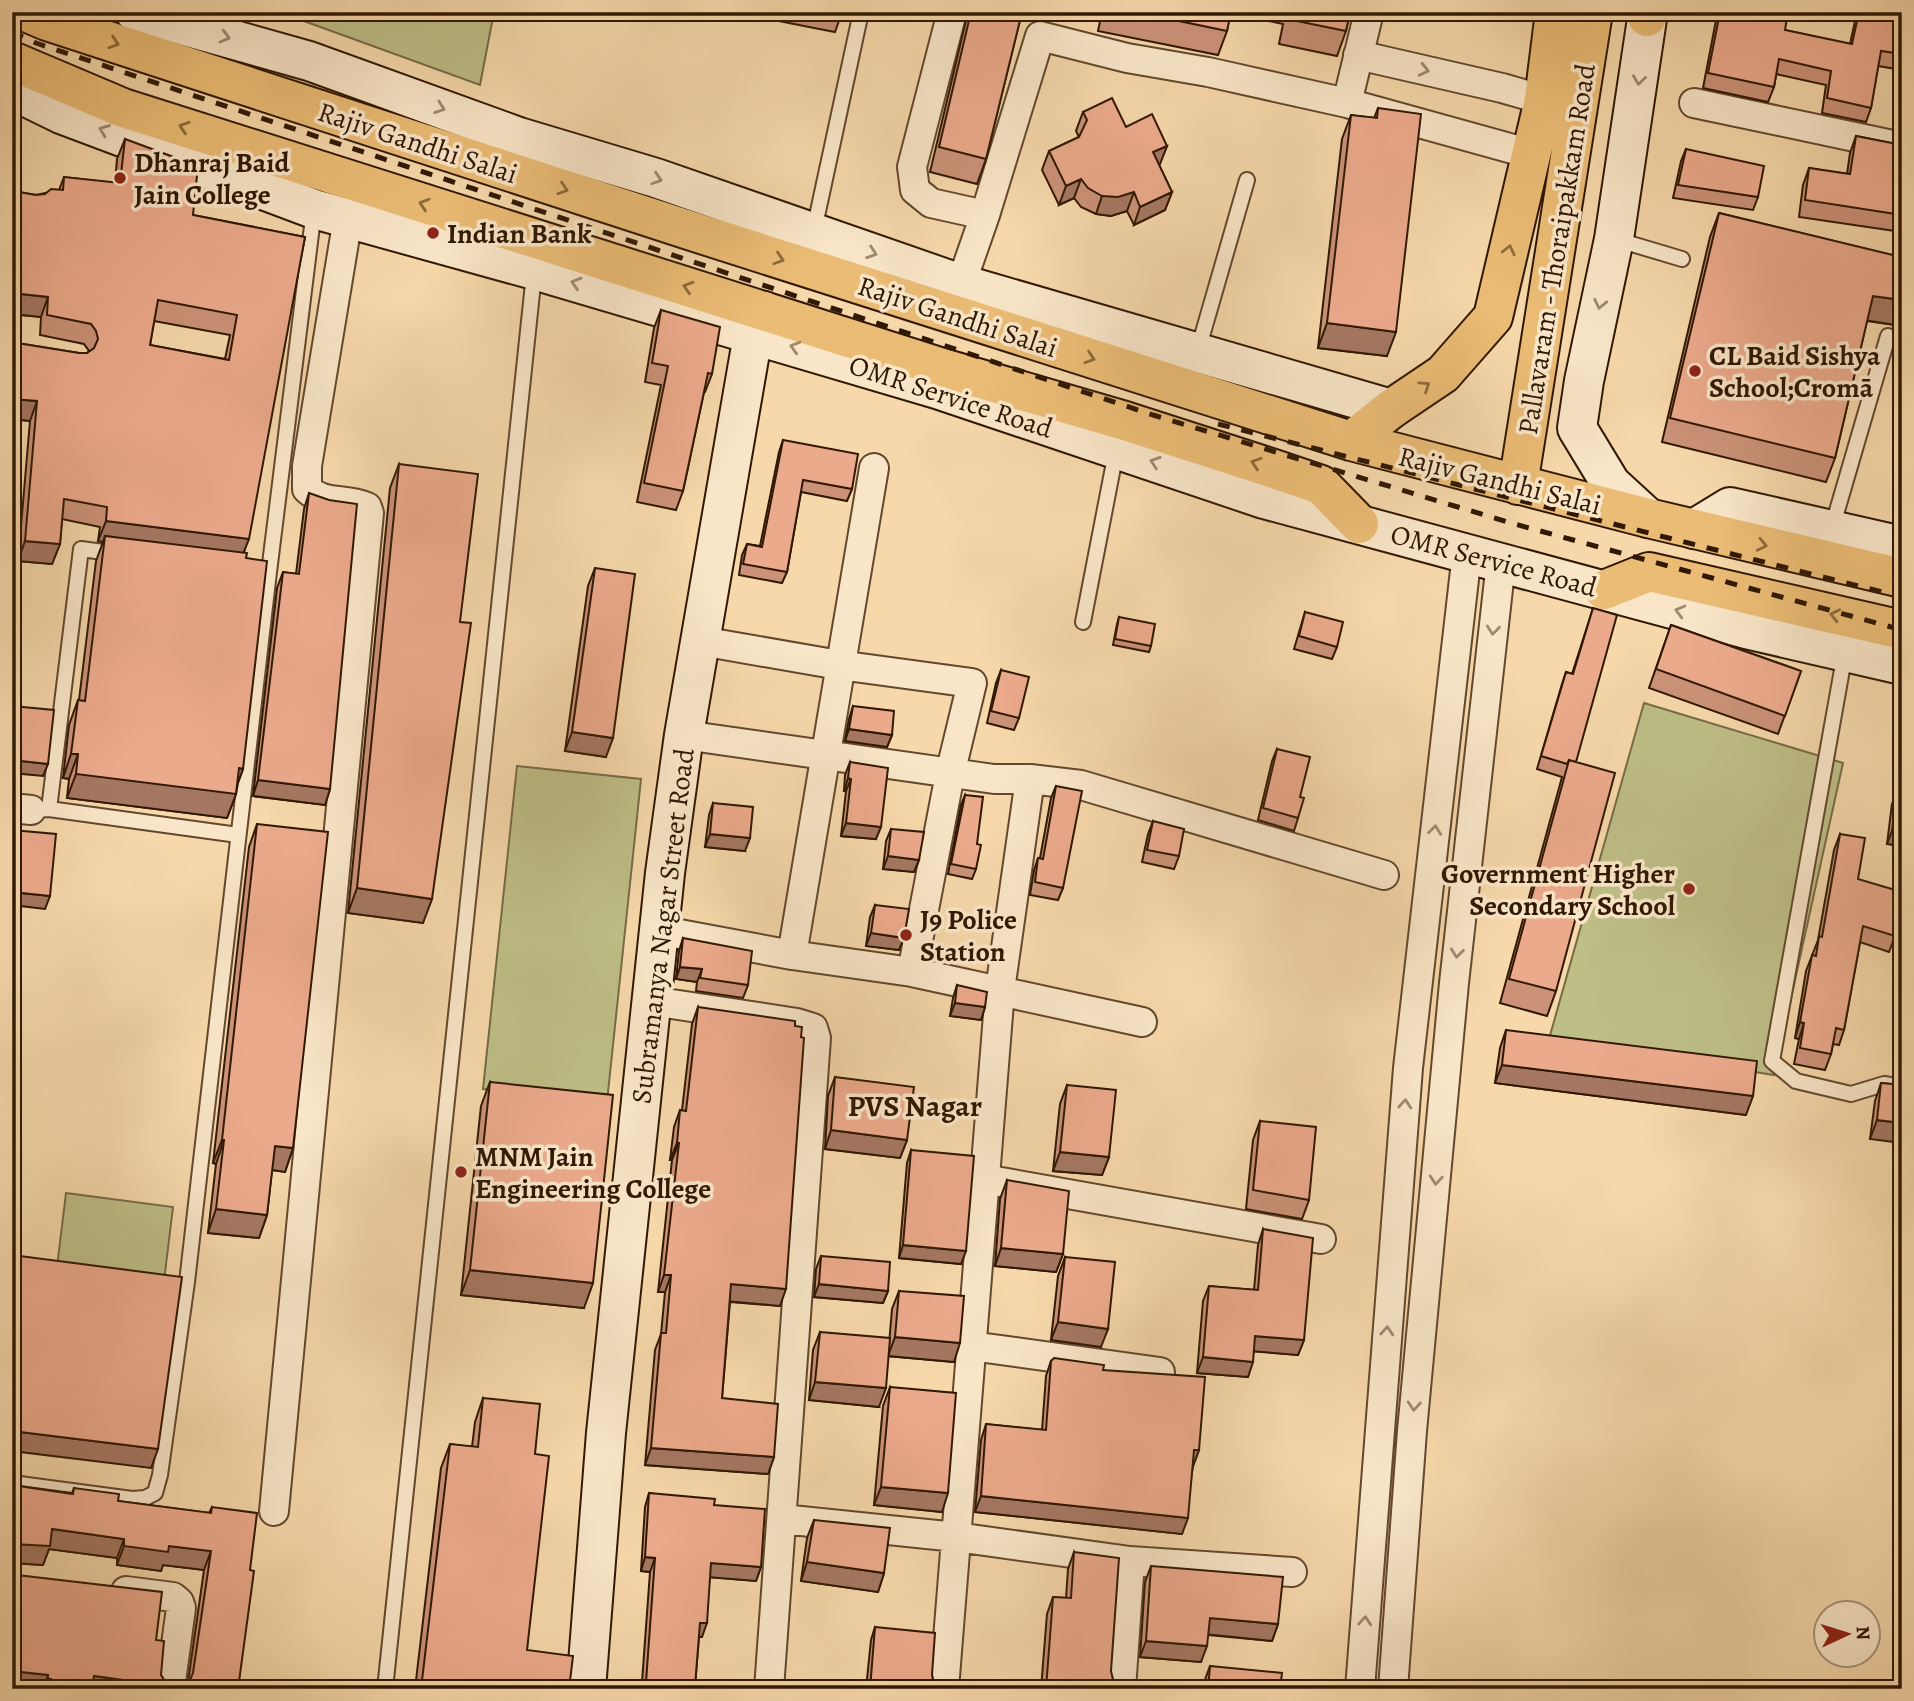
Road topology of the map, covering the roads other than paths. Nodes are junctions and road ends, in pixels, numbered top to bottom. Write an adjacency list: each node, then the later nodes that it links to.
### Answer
1 (26, 12): 30 (main road, Rajiv Gandhi Salai, one-way to 30)
2 (135, 12): 21 (street, one-way to 21)
3 (861, 12): 21 (lane)
4 (952, 12): 20 (street)
5 (1370, 12): 10 (street)
6 (1555, 12): 13 (main road, Pallavaram - Thoraipakkam Road)
7 (1593, 12): 33 (main road, Pallavaram - Thoraipakkam Road)
8 (1647, 14): 22 (street, one-way to 22)
9 (1043, 24): 14 (street); 20 (street)
10 (1358, 55): 13 (street, one-way to 13); 14 (street)
11 (12, 61): 26 (main road, Rajiv Gandhi Salai, one-way to 11)
12 (12, 90): 19 (street, OMR Service Road, one-way to 12)
13 (1544, 100): 17 (main road, Pallavaram - Thoraipakkam Road)
14 (1347, 103): 17 (street)
15 (1694, 103): 16 (street)
16 (1902, 148)
17 (1531, 154): 29 (main road, Pallavaram - Thoraipakkam Road, one-way to 17)
18 (1247, 180): 28 (lane)
19 (331, 214): 24 (street, OMR Service Road); 42 (lane); 70 (street)
20 (985, 215): 25 (street)
21 (813, 233): 25 (street, one-way to 25)
22 (1614, 239): 23 (lane); 34 (street, one-way to 34)
23 (1682, 259)
24 (534, 270): 26 (street, OMR Service Road, one-way to 24); 77 (lane)
25 (961, 284): 28 (street)
26 (759, 323): 31 (street, OMR Service Road, one-way to 26); 35 (main road, Rajiv Gandhi Salai, one-way to 26); 47 (street, Subramanya Nagar Street Road)
27 (1888, 337): 37 (lane)
28 (1198, 351): 29 (street)
29 (1391, 409): 30 (main road)
30 (1351, 441): 33 (main road, Rajiv Gandhi Salai)
31 (1116, 449): 35 (street, OMR Service Road, one-way to 31); 45 (lane)
32 (874, 468): 49 (street)
33 (1518, 485): 34 (main road, Rajiv Gandhi Salai)
34 (1648, 518): 36 (main road, Rajiv Gandhi Salai)
35 (1359, 524): 40 (street, OMR Service Road)
36 (1694, 529): 37 (street); 43 (main road, Rajiv Gandhi Salai, one-way to 43)
37 (1832, 530): 38 (street)
38 (1902, 546)
39 (135, 556): 55 (lane)
40 (1484, 558): 44 (street, OMR Service Road); 82 (street, one-way to 40); 83 (street, one-way to 83)
41 (229, 567): 42 (lane)
42 (269, 572): 56 (lane)
43 (1902, 578)
44 (1604, 590): 46 (main road, one-way to 44); 48 (street, OMR Service Road, one-way to 44)
45 (1083, 622)
46 (1902, 630)
47 (701, 641): 49 (street); 51 (street, Subramanya Nagar Street Road)
48 (1846, 652): 50 (street, OMR Service Road); 64 (lane)
49 (839, 664): 52 (street); 53 (street)
50 (1902, 665)
51 (684, 735): 52 (street); 58 (street, Subramanya Nagar Street Road)
52 (825, 755): 53 (street); 59 (street)
53 (950, 774): 54 (street); 60 (street)
54 (1030, 779): 57 (street); 61 (street)
55 (31, 809): 56 (lane)
56 (238, 835): 69 (lane)
57 (1384, 875)
58 (657, 930): 59 (street); 62 (street, Subramanya Nagar Street Road)
59 (792, 955): 60 (street)
60 (912, 972): 61 (street)
61 (1000, 990): 63 (street); 65 (street)
62 (652, 1001): 71 (street); 78 (street, Subramanya Nagar Street Road)
63 (1142, 1022)
64 (1902, 1087)
65 (984, 1179): 66 (street); 67 (street)
66 (1321, 1239)
67 (971, 1346): 68 (street); 72 (street)
68 (1160, 1372)
69 (12, 1483)
70 (274, 1511)
71 (782, 1519): 72 (street); 79 (street)
72 (956, 1537): 73 (street); 80 (street)
73 (1130, 1560): 74 (street); 81 (street)
74 (1292, 1572)
75 (106, 1589): 76 (street)
76 (170, 1689)
77 (385, 1689)
78 (586, 1689)
79 (769, 1689)
80 (944, 1689)
81 (1121, 1689)
82 (1360, 1689)
83 (1393, 1689)

